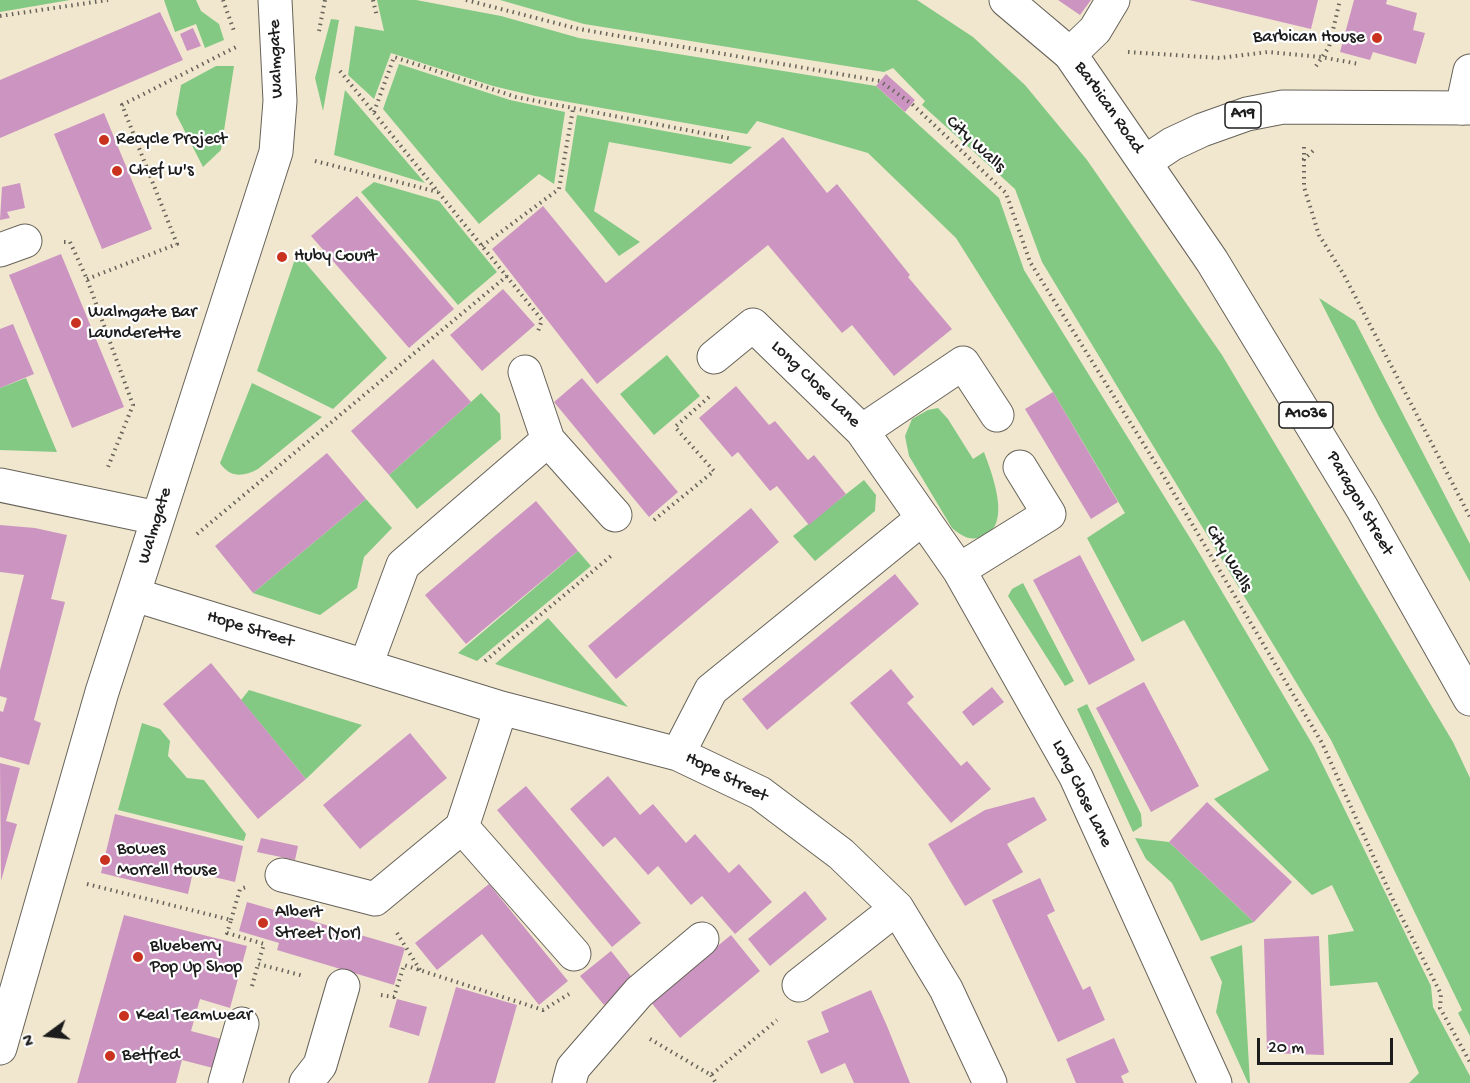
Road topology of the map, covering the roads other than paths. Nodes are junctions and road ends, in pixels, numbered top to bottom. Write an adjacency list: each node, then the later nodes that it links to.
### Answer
1 (275, 0): 15 (street, Walmgate)
2 (1006, 0): 4 (street, Barbican Road / A1036)
3 (1113, 0): 4 (street)
4 (1070, 54): 7 (street, Barbican Road / A1036)
5 (1470, 71): 6 (street)
6 (1466, 108): 7 (street, Barbican Road / A19)
7 (1145, 162): 21 (street, Paragon Street / A1036)
8 (714, 357): 11 (street, Long Close Lane)
9 (525, 372): 12 (street)
10 (997, 415): 11 (street)
11 (862, 431): 16 (street, Long Close Lane)
12 (548, 440): 17 (street); 20 (street)
13 (1020, 467): 18 (street)
14 (0, 485): 15 (street)
15 (157, 518): 19 (street, Walmgate)
16 (923, 518): 18 (street, Long Close Lane); 23 (street)
17 (624, 525)
18 (959, 570): 37 (street, Long Close Lane)
19 (135, 595): 20 (street, Hope Street); 32 (street, Walmgate)
20 (366, 665): 22 (street, Hope Street)
21 (1470, 699)
22 (501, 708): 23 (street, Hope Street); 24 (street)
23 (678, 754): 26 (street, Hope Street)
24 (462, 827): 25 (street); 28 (street)
25 (282, 875)
26 (897, 908): 29 (street); 36 (street, Hope Street)
27 (702, 939): 35 (street)
28 (574, 954)
29 (800, 985)
30 (343, 986): 34 (street)
31 (242, 1024): 33 (street)
32 (0, 1048)
33 (225, 1083)
34 (306, 1083)
35 (569, 1083)
36 (990, 1083)
37 (1215, 1083)

